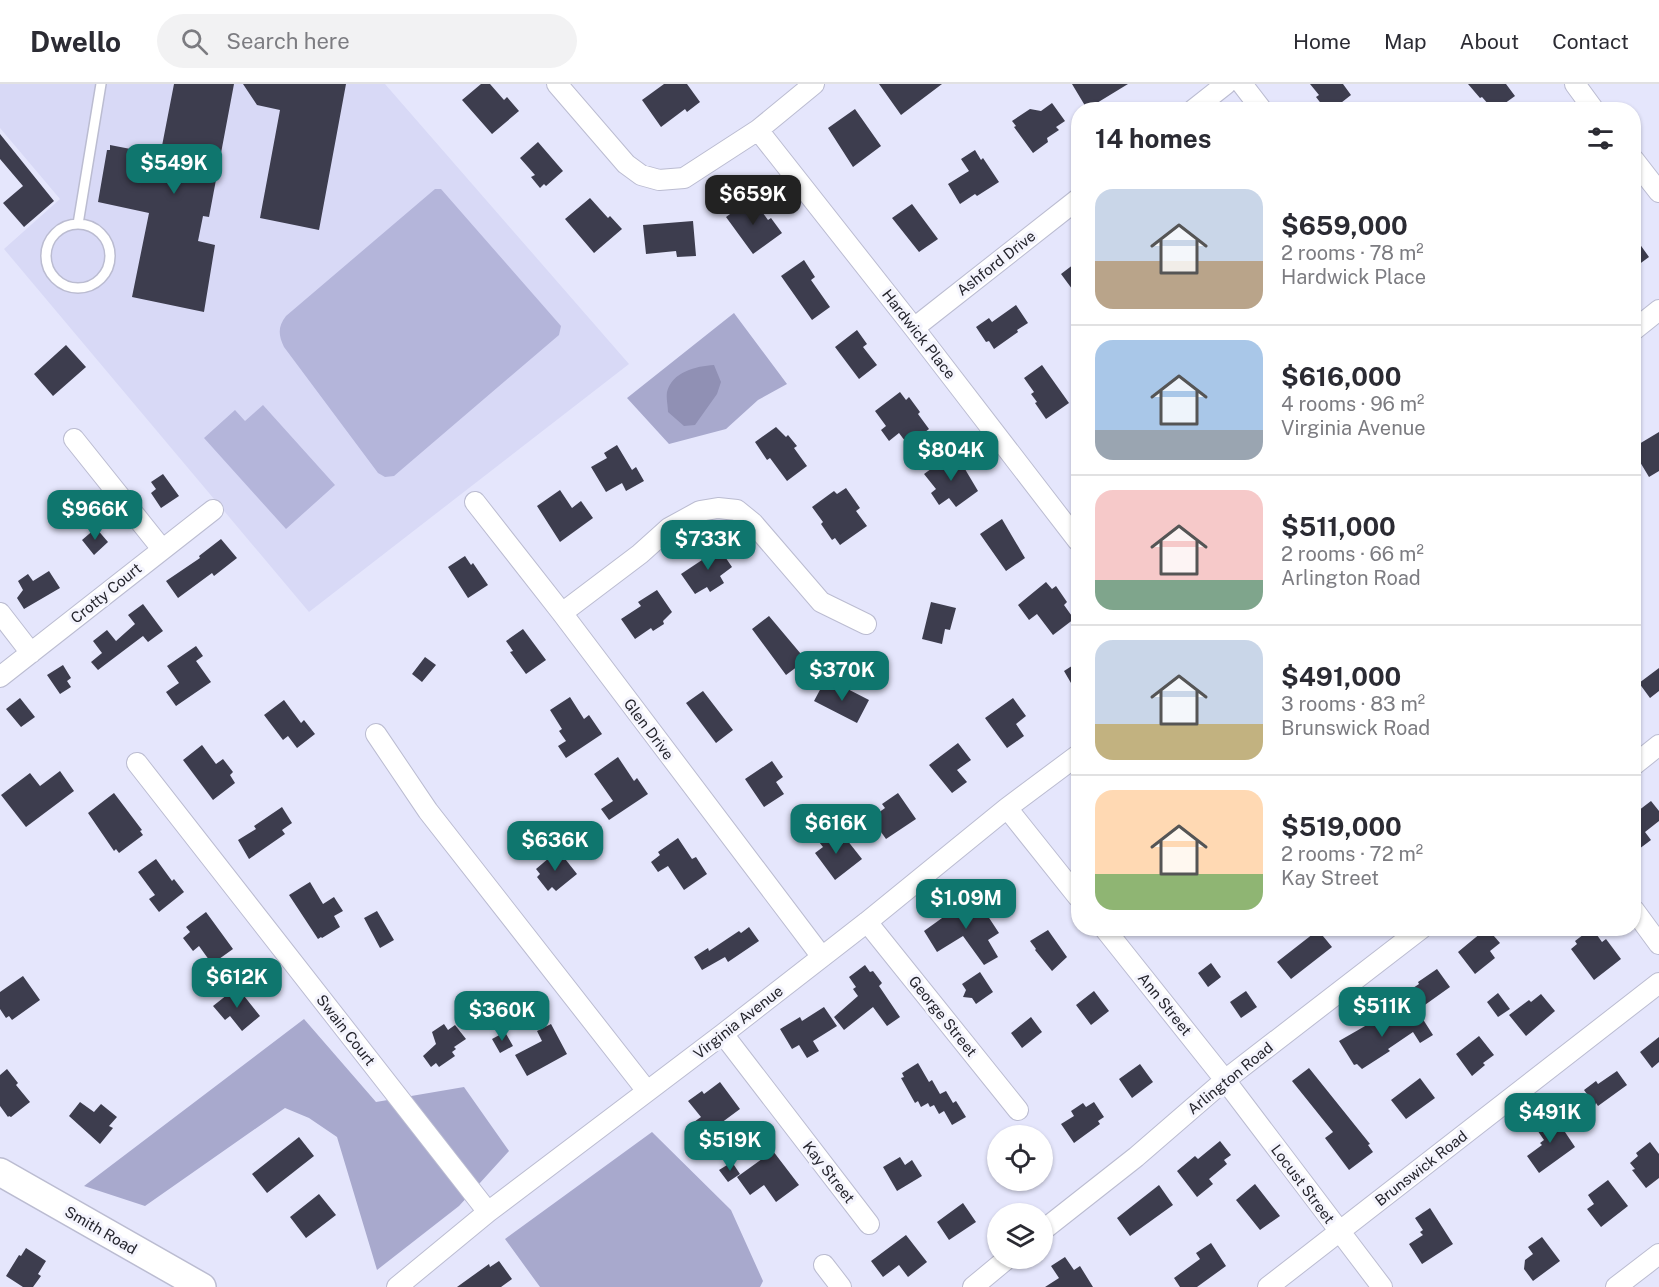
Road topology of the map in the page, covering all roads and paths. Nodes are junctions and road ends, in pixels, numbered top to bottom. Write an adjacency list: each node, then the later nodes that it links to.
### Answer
1 (101, 84): 14 (lane)
2 (557, 84): 10 (street)
3 (814, 84): 10 (street)
4 (1226, 84): 7 (street)
5 (1242, 84): 8 (street)
6 (1575, 84): 9 (street)
7 (1203, 102)
8 (1256, 102)
9 (1588, 102)
10 (758, 130): 17 (street, Hardwick Place)
11 (1641, 169): 12 (street)
12 (1659, 192)
13 (1071, 205): 17 (street, Ashford Drive)
14 (78, 224): 14 (lane)
15 (1659, 310): 16 (street)
16 (1641, 324)
17 (914, 328): 21 (street, Hardwick Place)
18 (74, 439): 22 (street)
19 (475, 502): 24 (street, Glen Drive)
20 (213, 510): 22 (street, Crotty Court)
21 (1071, 532)
22 (162, 549): 26 (street, Crotty Court)
23 (0, 613): 26 (street)
24 (562, 613): 25 (street); 40 (street, Glen Drive)
25 (866, 624)
26 (31, 653): 27 (street, Crotty Court)
27 (0, 678)
28 (376, 734): 44 (street)
29 (1659, 745): 30 (street)
30 (1641, 759)
31 (1071, 760): 33 (street, Virginia Avenue)
32 (137, 763): 47 (street, Swain Court)
33 (1007, 808): 34 (street); 36 (street, Virginia Avenue)
34 (1071, 888)
35 (1641, 920): 39 (street)
36 (867, 922): 40 (street, Virginia Avenue); 45 (street, George Street)
37 (1110, 936): 43 (street, Ann Street)
38 (1412, 936): 43 (street, Arlington Road)
39 (1659, 944)
40 (822, 957): 42 (street, Virginia Avenue)
41 (1659, 983): 50 (street, Brunswick Road)
42 (723, 1034): 44 (street, Virginia Avenue); 49 (street, Kay Street)
43 (1225, 1080): 48 (street, Arlington Road); 50 (street, Locust Street)
44 (647, 1091): 47 (street, Virginia Avenue)
45 (1018, 1110)
46 (0, 1172): 54 (street, Smith Road)
47 (488, 1212): 55 (street, Virginia Avenue)
48 (1053, 1223)
49 (869, 1224)
50 (1339, 1232): 58 (street, Brunswick Road); 59 (street, Locust Street)
51 (1659, 1254): 60 (street)
52 (824, 1265): 56 (street)
53 (995, 1269): 57 (street)
54 (202, 1287)
55 (397, 1287)
56 (841, 1287)
57 (973, 1287)
58 (1268, 1287)
59 (1382, 1287)
60 (1616, 1287)

